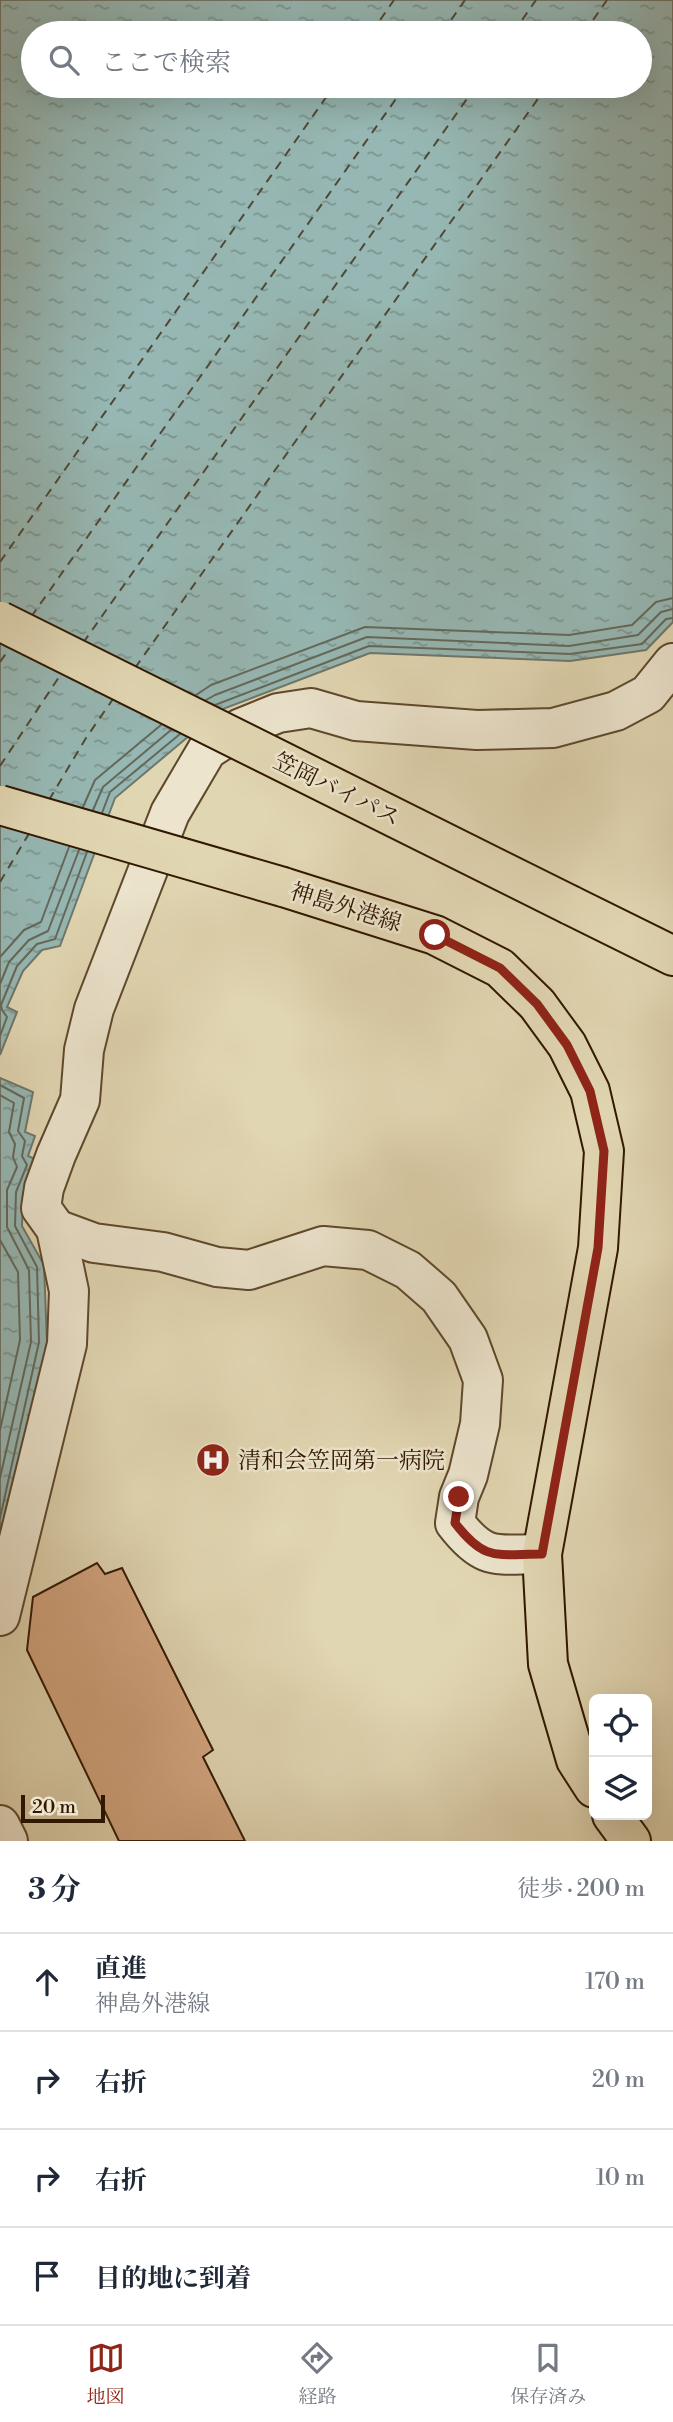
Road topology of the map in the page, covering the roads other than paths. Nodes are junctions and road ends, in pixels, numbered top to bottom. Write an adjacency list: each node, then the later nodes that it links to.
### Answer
1 (0, 621): 4 (main road, 笠岡バイパス, bridge)
2 (673, 663): 5 (street)
3 (0, 805): 6 (main road, 神島外港線, bridge)
4 (673, 956)
5 (56, 1229): 6 (street); 7 (street)
6 (542, 1554): 8 (main road, 神島外港線)
7 (0, 1616)
8 (589, 1780)
9 (616, 1820): 12 (main road)
10 (0, 1825): 11 (street)
11 (8, 1841)
12 (631, 1841)

